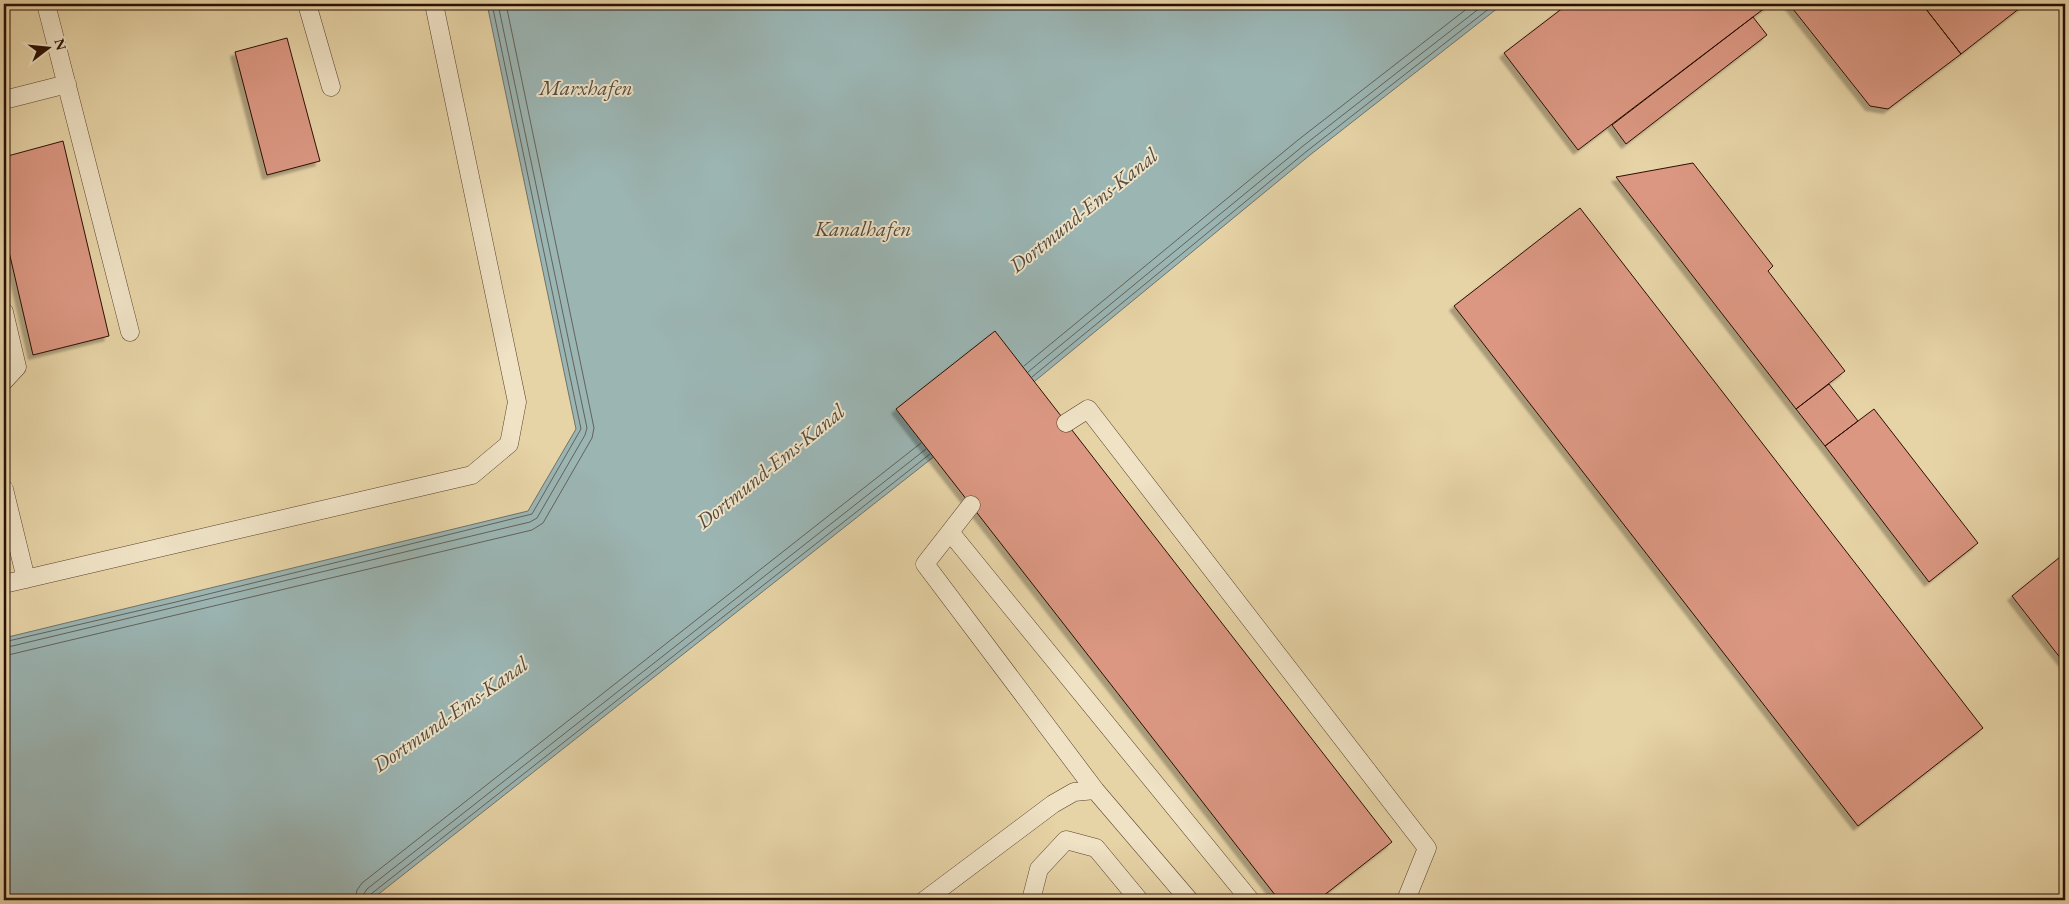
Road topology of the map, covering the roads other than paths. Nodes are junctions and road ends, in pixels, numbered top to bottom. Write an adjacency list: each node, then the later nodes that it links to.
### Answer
1 (46, 4): 4 (lane)
2 (307, 4): 5 (lane)
3 (434, 4): 14 (lane)
4 (66, 84): 6 (lane); 8 (lane)
5 (331, 87)
6 (4, 100)
7 (4, 312): 9 (lane)
8 (130, 332)
9 (4, 381)
10 (1066, 423): 22 (lane)
11 (4, 489): 14 (lane)
12 (971, 505): 13 (lane)
13 (950, 532): 16 (lane); 21 (lane)
14 (26, 579): 15 (lane)
15 (4, 584)
16 (1095, 790): 17 (lane); 20 (lane)
17 (925, 900)
18 (1032, 900): 19 (lane)
19 (1139, 900)
20 (1189, 900)
21 (1250, 900)
22 (1406, 900)

